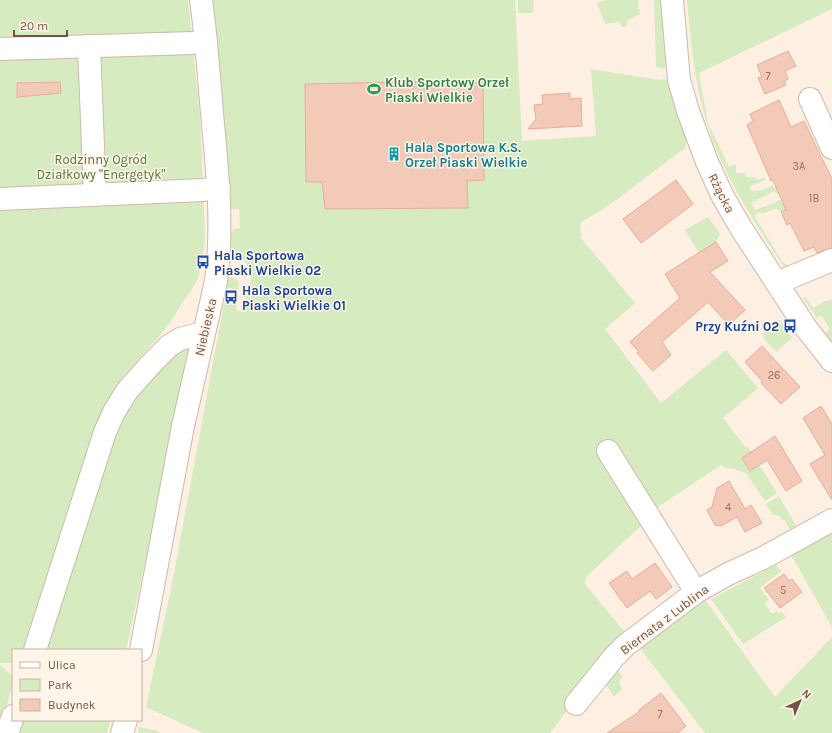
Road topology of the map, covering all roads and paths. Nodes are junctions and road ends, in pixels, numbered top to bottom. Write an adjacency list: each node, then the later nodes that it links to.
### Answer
1 (201, 0): 3 (street, Niebieska)
2 (672, 0): 12 (street, Rżącka)
3 (206, 41): 4 (street); 8 (street, Niebieska)
4 (89, 46): 5 (street); 9 (street)
5 (0, 49)
6 (810, 99): 7 (street)
7 (832, 148)
8 (219, 187): 9 (street); 13 (street, Niebieska)
9 (95, 195): 10 (street)
10 (0, 199)
11 (832, 260): 12 (street)
12 (777, 283): 14 (street, Rżącka)
13 (204, 333): 18 (street); 19 (street, Niebieska)
14 (832, 362)
15 (608, 451): 17 (street)
16 (832, 520): 17 (street, Biernata z Lublina)
17 (696, 592): 20 (street, Biernata z Lublina)
18 (35, 649)
19 (141, 649)
20 (576, 704)
21 (12, 719): 23 (street)
22 (126, 721): 24 (street)
23 (7, 733)
24 (122, 733)

